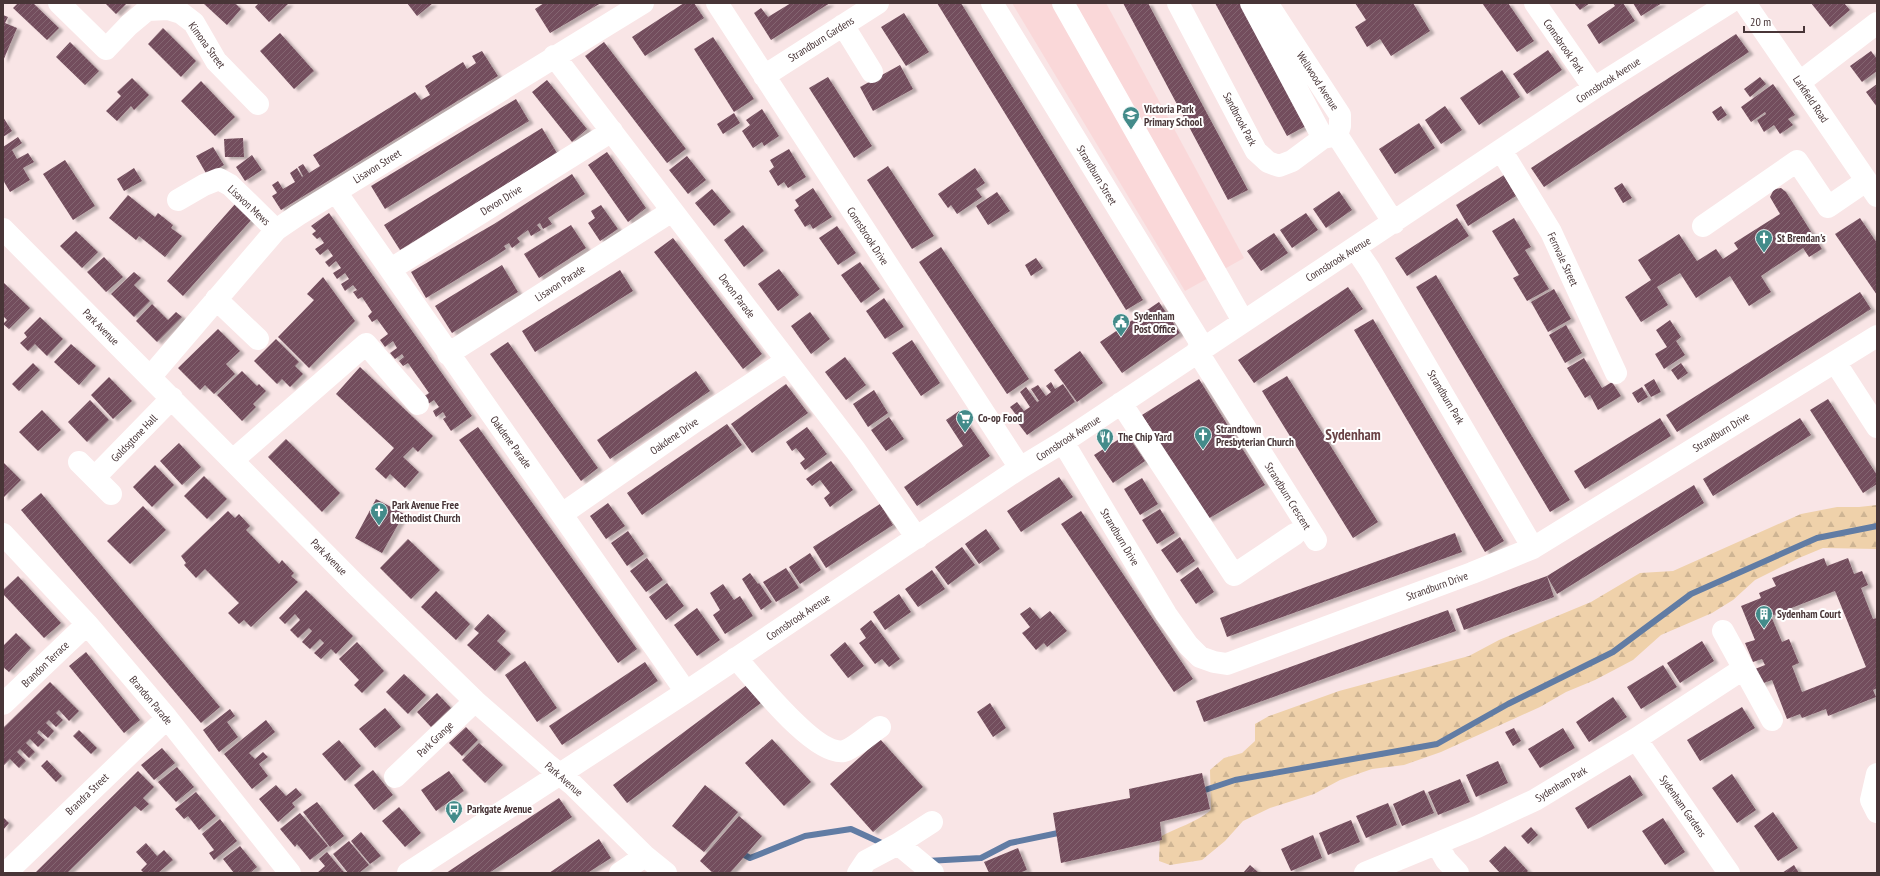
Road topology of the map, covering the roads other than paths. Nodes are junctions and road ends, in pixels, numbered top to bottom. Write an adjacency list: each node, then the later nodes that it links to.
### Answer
1 (59, 3): 20 (street, Kimona Street)
2 (642, 3): 15 (street, Lisavon Street)
3 (717, 3): 17 (street, Connsbrook Drive)
4 (878, 3): 14 (street, Strandburn Gardens)
5 (992, 3): 38 (street, Strandburn Street)
6 (1063, 3): 35 (street)
7 (1178, 3): 22 (street, Sandbrook Park)
8 (1251, 3): 22 (street)
9 (1267, 3): 22 (street, Wellwood Avenue)
10 (1535, 3): 19 (street, Connsbrook Park)
11 (1729, 3): 19 (street, Connsbrook Avenue)
12 (1745, 3): 18 (street, Larkfield Road)
13 (1877, 23): 18 (street)
14 (843, 25): 16 (street); 17 (street, Strandburn Gardens)
15 (554, 56): 21 (street, Devon Parade); 25 (street, Lisavon Street)
16 (872, 72)
17 (764, 76): 51 (street, Connsbrook Drive)
18 (1800, 82): 24 (street, Larkfield Road)
19 (1594, 88): 23 (street, Connsbrook Avenue)
20 (258, 104)
21 (612, 131): 27 (street, Devon Parade); 33 (street, Devon Drive)
22 (1330, 137): 28 (street)
23 (1501, 150): 28 (street, Connsbrook Avenue); 42 (street, Fernvale Street)
24 (1872, 189): 29 (street)
25 (336, 192): 31 (street, Lisavon Street); 33 (street, Oakdene Parade)
26 (178, 200): 31 (street, Lisavon Mews)
27 (672, 212): 39 (street, Lisavon Parade); 40 (street, Devon Parade)
28 (1394, 223): 32 (street, Connsbrook Avenue)
29 (1703, 226)
30 (3, 229): 43 (street, Park Avenue)
31 (276, 230): 34 (street, Lisavon Street)
32 (1355, 248): 35 (street, Connsbrook Avenue); 59 (street, Strandburn Park)
33 (391, 269): 39 (street, Oakdene Parade)
34 (216, 299): 37 (street); 43 (street, Lisavon Street)
35 (1243, 321): 38 (street, Connsbrook Avenue)
36 (1877, 336): 41 (street, Strandburn Drive)
37 (258, 339)
38 (1200, 349): 45 (street, Connsbrook Avenue); 58 (street, Strandburn Crescent)
39 (448, 354): 54 (street, Oakdene Parade)
40 (786, 361): 54 (street, Oakdene Drive); 57 (street, Devon Parade)
41 (1835, 362): 47 (street); 59 (street, Strandburn Drive)
42 (1616, 373)
43 (150, 376): 44 (street, Park Avenue)
44 (172, 398): 49 (street, Park Avenue); 52 (street, Goldsgtone Hall)
45 (1121, 403): 48 (street, Connsbrook Avenue); 56 (street)
46 (418, 404): 49 (street)
47 (1877, 427)
48 (1063, 442): 51 (street, Connsbrook Avenue); 59 (street, Strandburn Drive)
49 (233, 460): 65 (street, Park Avenue)
50 (80, 462): 52 (street)
51 (1020, 468): 57 (street, Connsbrook Avenue)
52 (95, 477): 53 (street)
53 (111, 494)
54 (562, 514): 64 (street, Oakdene Parade)
55 (3, 534): 60 (street, Brandon Parade)
56 (1295, 534)
57 (917, 538): 62 (street, Connsbrook Avenue)
58 (1316, 540)
59 (1533, 548)
60 (86, 624): 66 (street, Brandon Terrace); 67 (street, Brandon Parade)
61 (1723, 631): 63 (street)
62 (736, 658): 64 (street, Connsbrook Avenue); 69 (street)
63 (1743, 669): 68 (street); 70 (street, Sydenham Park)
64 (686, 692): 71 (street, Connsbrook Avenue)
65 (475, 701): 71 (street, Park Avenue); 73 (street, Park Grange)
66 (3, 704)
67 (167, 718): 79 (street, Brandra Street); 80 (street, Brandon Parade)
68 (1772, 720)
69 (880, 727)
70 (1636, 739): 77 (street, Sydenham Park); 88 (street, Sydenham Gardens)
71 (559, 773): 78 (street, Park Avenue); 81 (street, Connsbrook Avenue)
72 (1877, 774): 74 (street)
73 (395, 777)
74 (1877, 812)
75 (932, 822): 76 (street)
76 (898, 844): 84 (street); 85 (street)
77 (1436, 844): 86 (street, Sydenham Park); 87 (street)
78 (645, 856): 82 (street); 83 (street, Park Avenue)
79 (8, 869)
80 (290, 873)
81 (408, 873)
82 (620, 873)
83 (666, 873)
84 (858, 873)
85 (933, 873)
86 (1365, 873)
87 (1458, 873)
88 (1730, 873)

